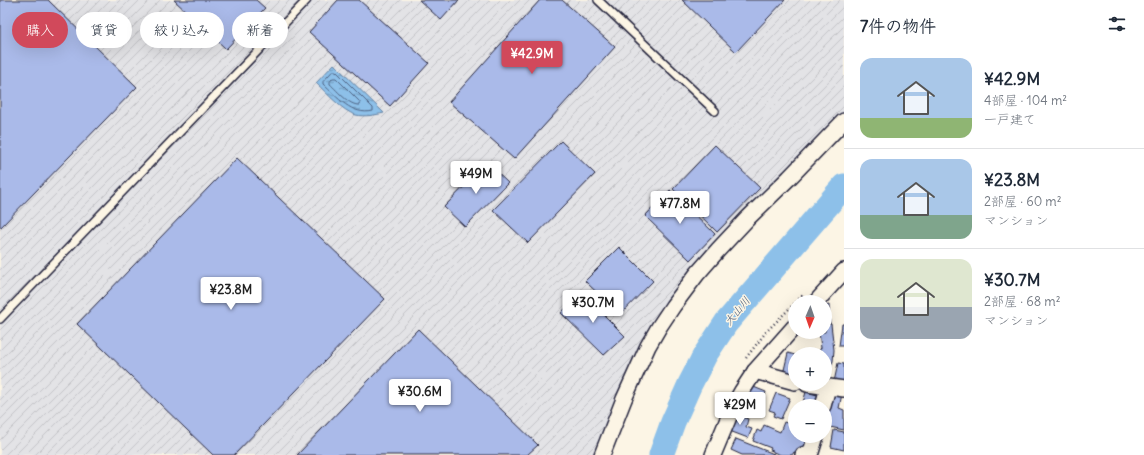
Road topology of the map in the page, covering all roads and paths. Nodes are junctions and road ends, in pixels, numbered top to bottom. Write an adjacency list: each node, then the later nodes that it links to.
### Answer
1 (307, 0): 7 (lane)
2 (598, 0): 3 (lane)
3 (715, 111)
4 (844, 122): 14 (street)
5 (844, 271): 6 (street)
6 (822, 295)
7 (0, 319)
8 (788, 334): 9 (street)
9 (755, 371): 10 (street); 15 (street)
10 (788, 380)
11 (832, 388): 12 (street)
12 (844, 389)
13 (814, 443): 16 (street)
14 (602, 455)
15 (713, 455)
16 (803, 455)

